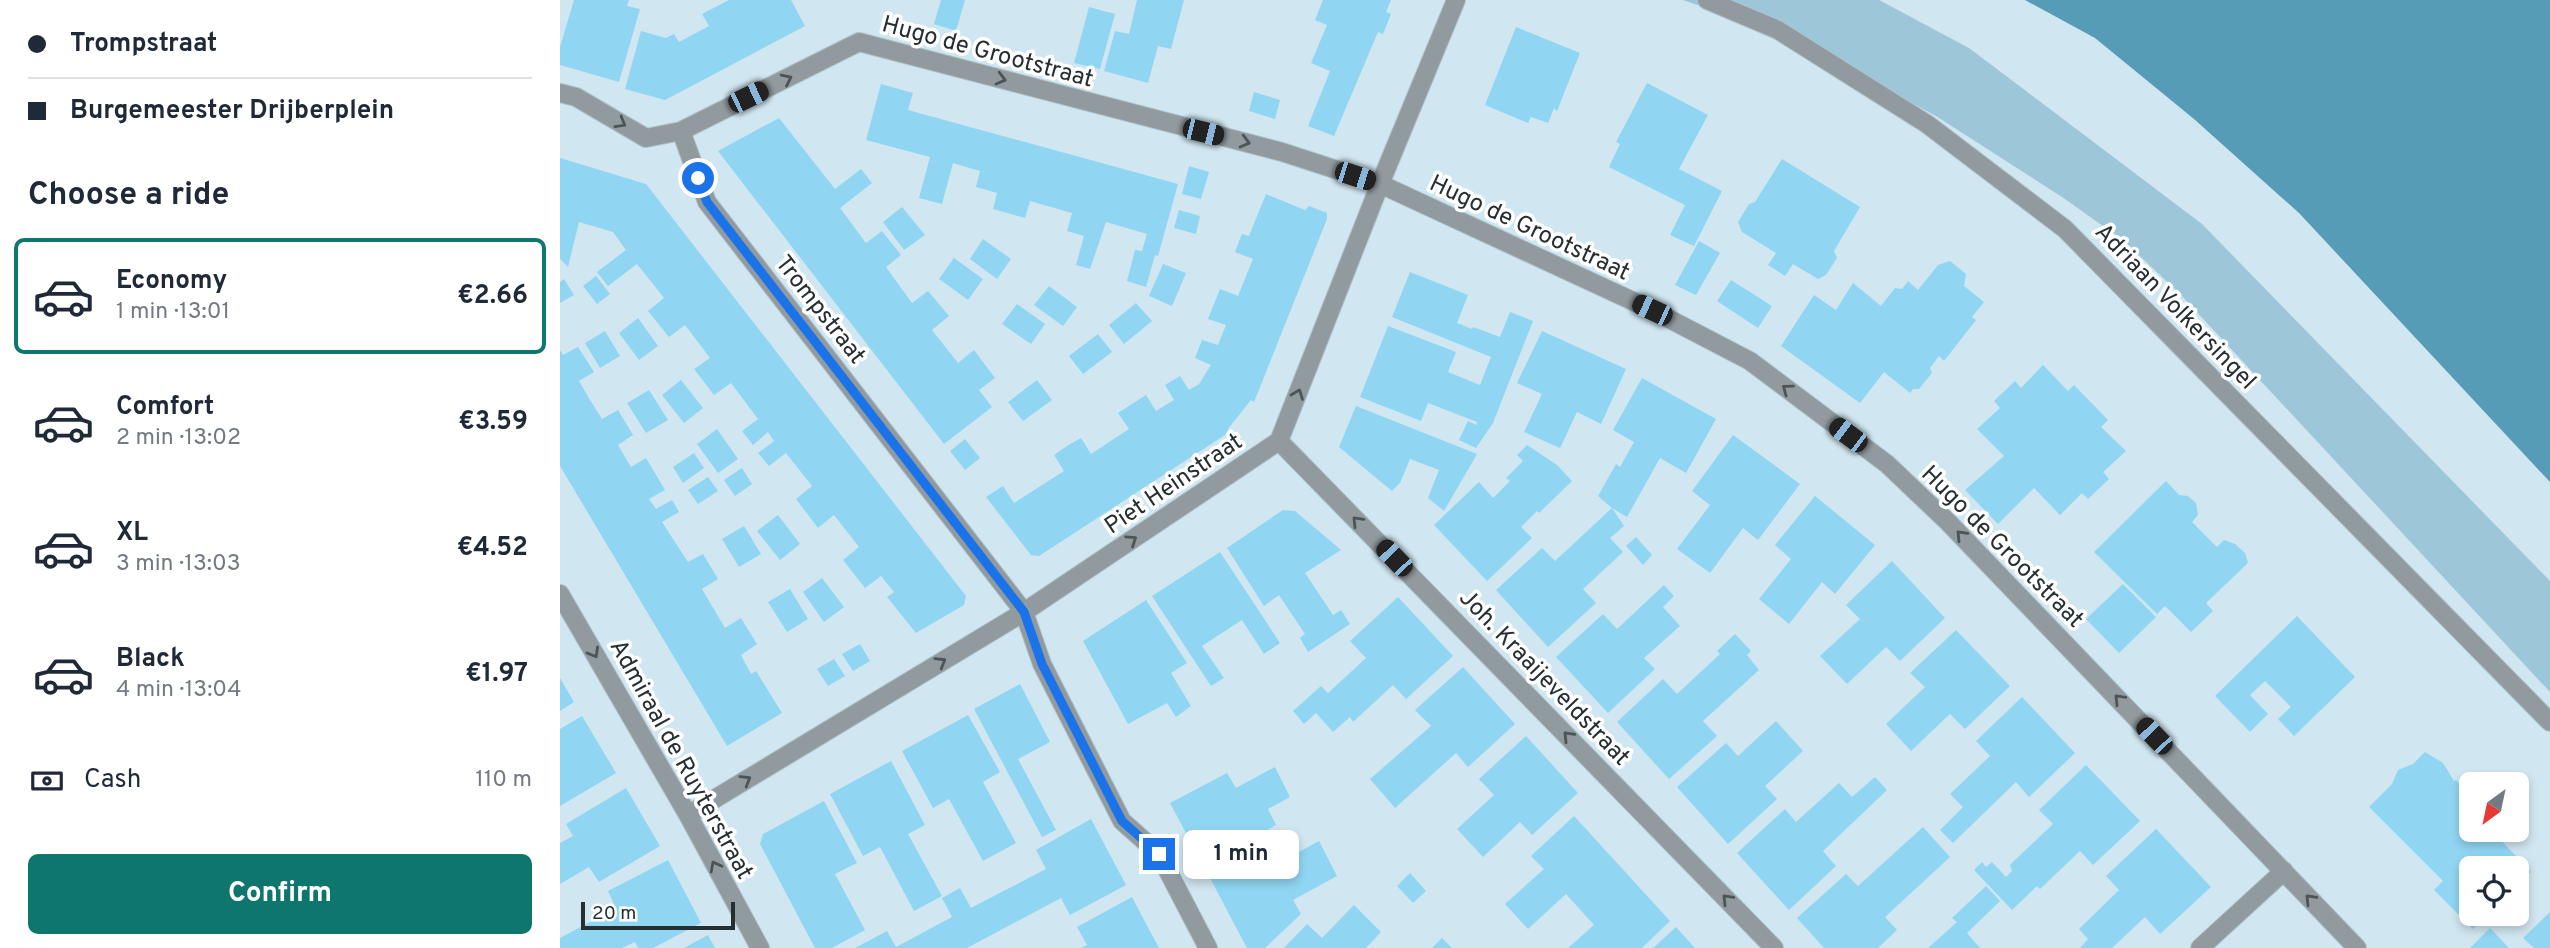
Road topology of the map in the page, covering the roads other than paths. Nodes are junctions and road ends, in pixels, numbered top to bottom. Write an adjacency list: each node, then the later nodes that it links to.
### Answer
1 (1456, 0): 5 (street, Piet Heinstraat)
2 (1707, 0): 9 (street, Adriaan Volkersingel)
3 (560, 93): 4 (street, one-way to 4)
4 (681, 131): 5 (street, Hugo de Grootstraat, one-way to 5); 8 (street, Trompstraat)
5 (1380, 184): 6 (street, Piet Heinstraat, one-way to 5); 11 (street, Hugo de Grootstraat, one-way to 5)
6 (1279, 442): 8 (street, Piet Heinstraat, one-way to 6); 14 (street, Joh. Kraaijeveldstraat, one-way to 6)
7 (560, 594): 10 (street, Admiraal de Ruyterstraat, one-way to 10)
8 (1024, 612): 10 (street, Piet Heinstraat, one-way to 8); 13 (street, Trompstraat)
9 (2550, 722)
10 (688, 815): 12 (street, Admiraal de Ruyterstraat, one-way to 10)
11 (2284, 871): 15 (street); 16 (street, Hugo de Grootstraat, one-way to 11)
12 (760, 948)
13 (1208, 948)
14 (1774, 948)
15 (2200, 948)
16 (2357, 948)

